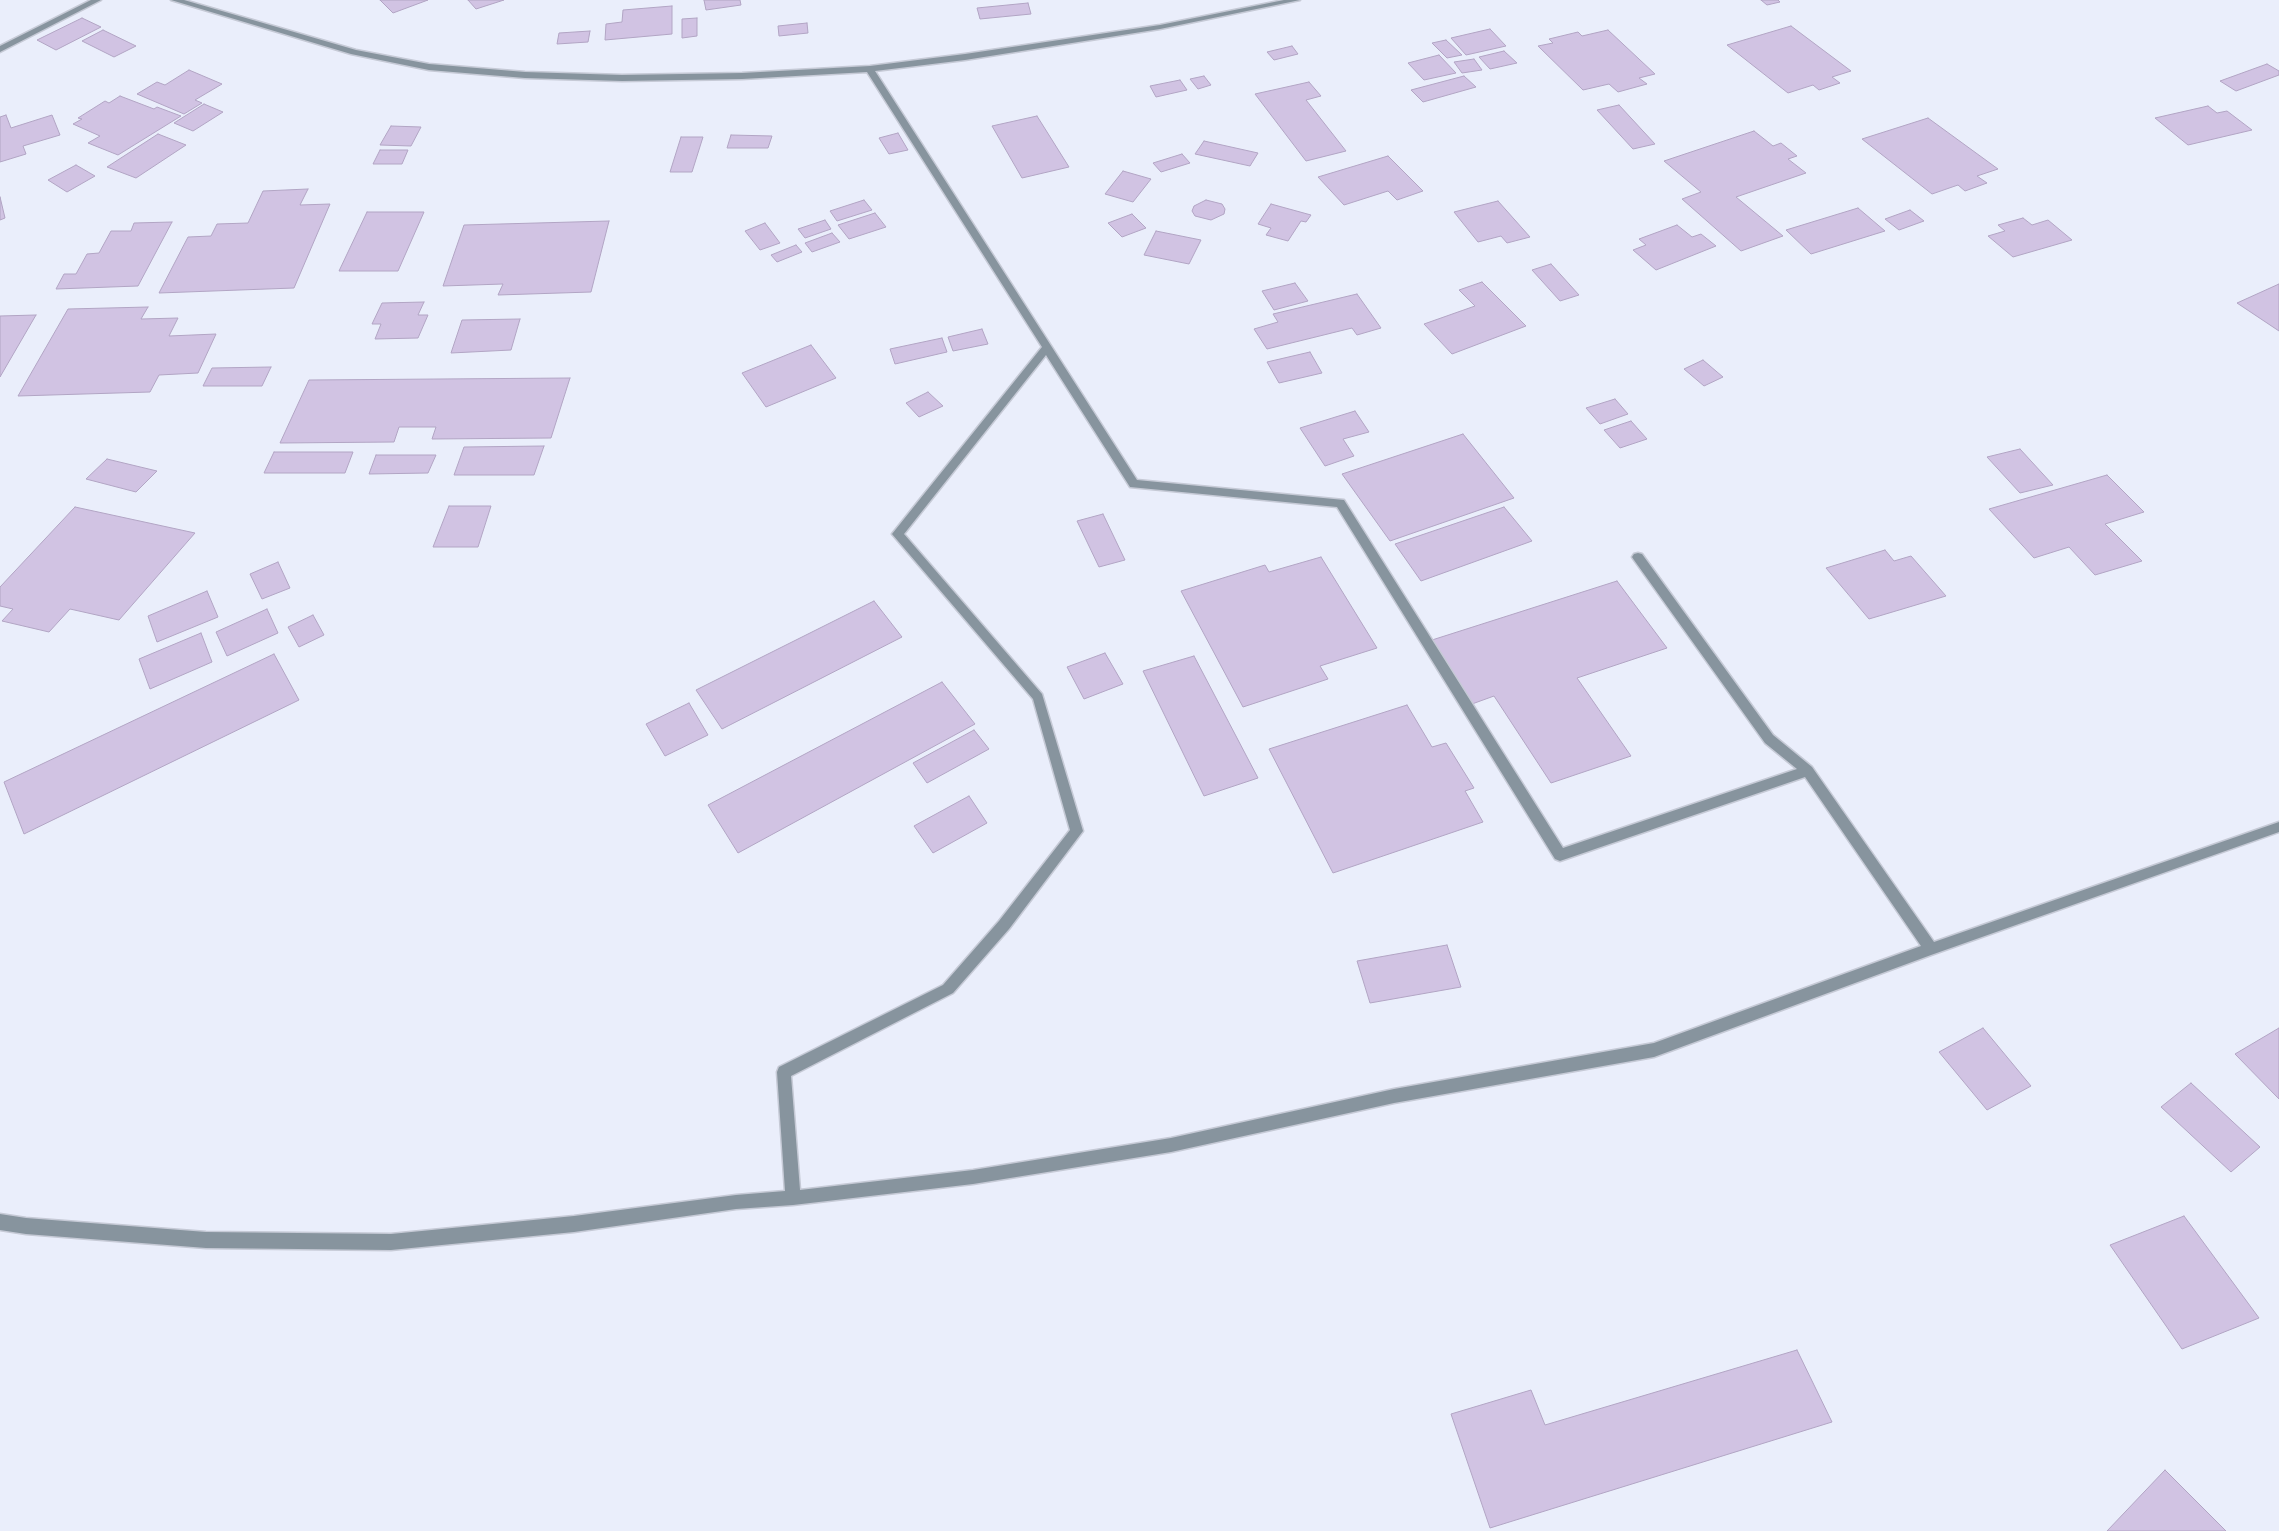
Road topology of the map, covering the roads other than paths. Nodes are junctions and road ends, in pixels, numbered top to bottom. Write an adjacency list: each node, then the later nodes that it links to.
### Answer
1 (97, 0): 4 (street)
2 (174, 0): 5 (street)
3 (1296, 0): 5 (street)
4 (0, 49)
5 (870, 69): 6 (street)
6 (1047, 348): 8 (street); 11 (street)
7 (1638, 557): 8 (street)
8 (1808, 771): 10 (street)
9 (2279, 827): 10 (street)
10 (1931, 949): 11 (street)
11 (793, 1198): 12 (street)
12 (0, 1222)

